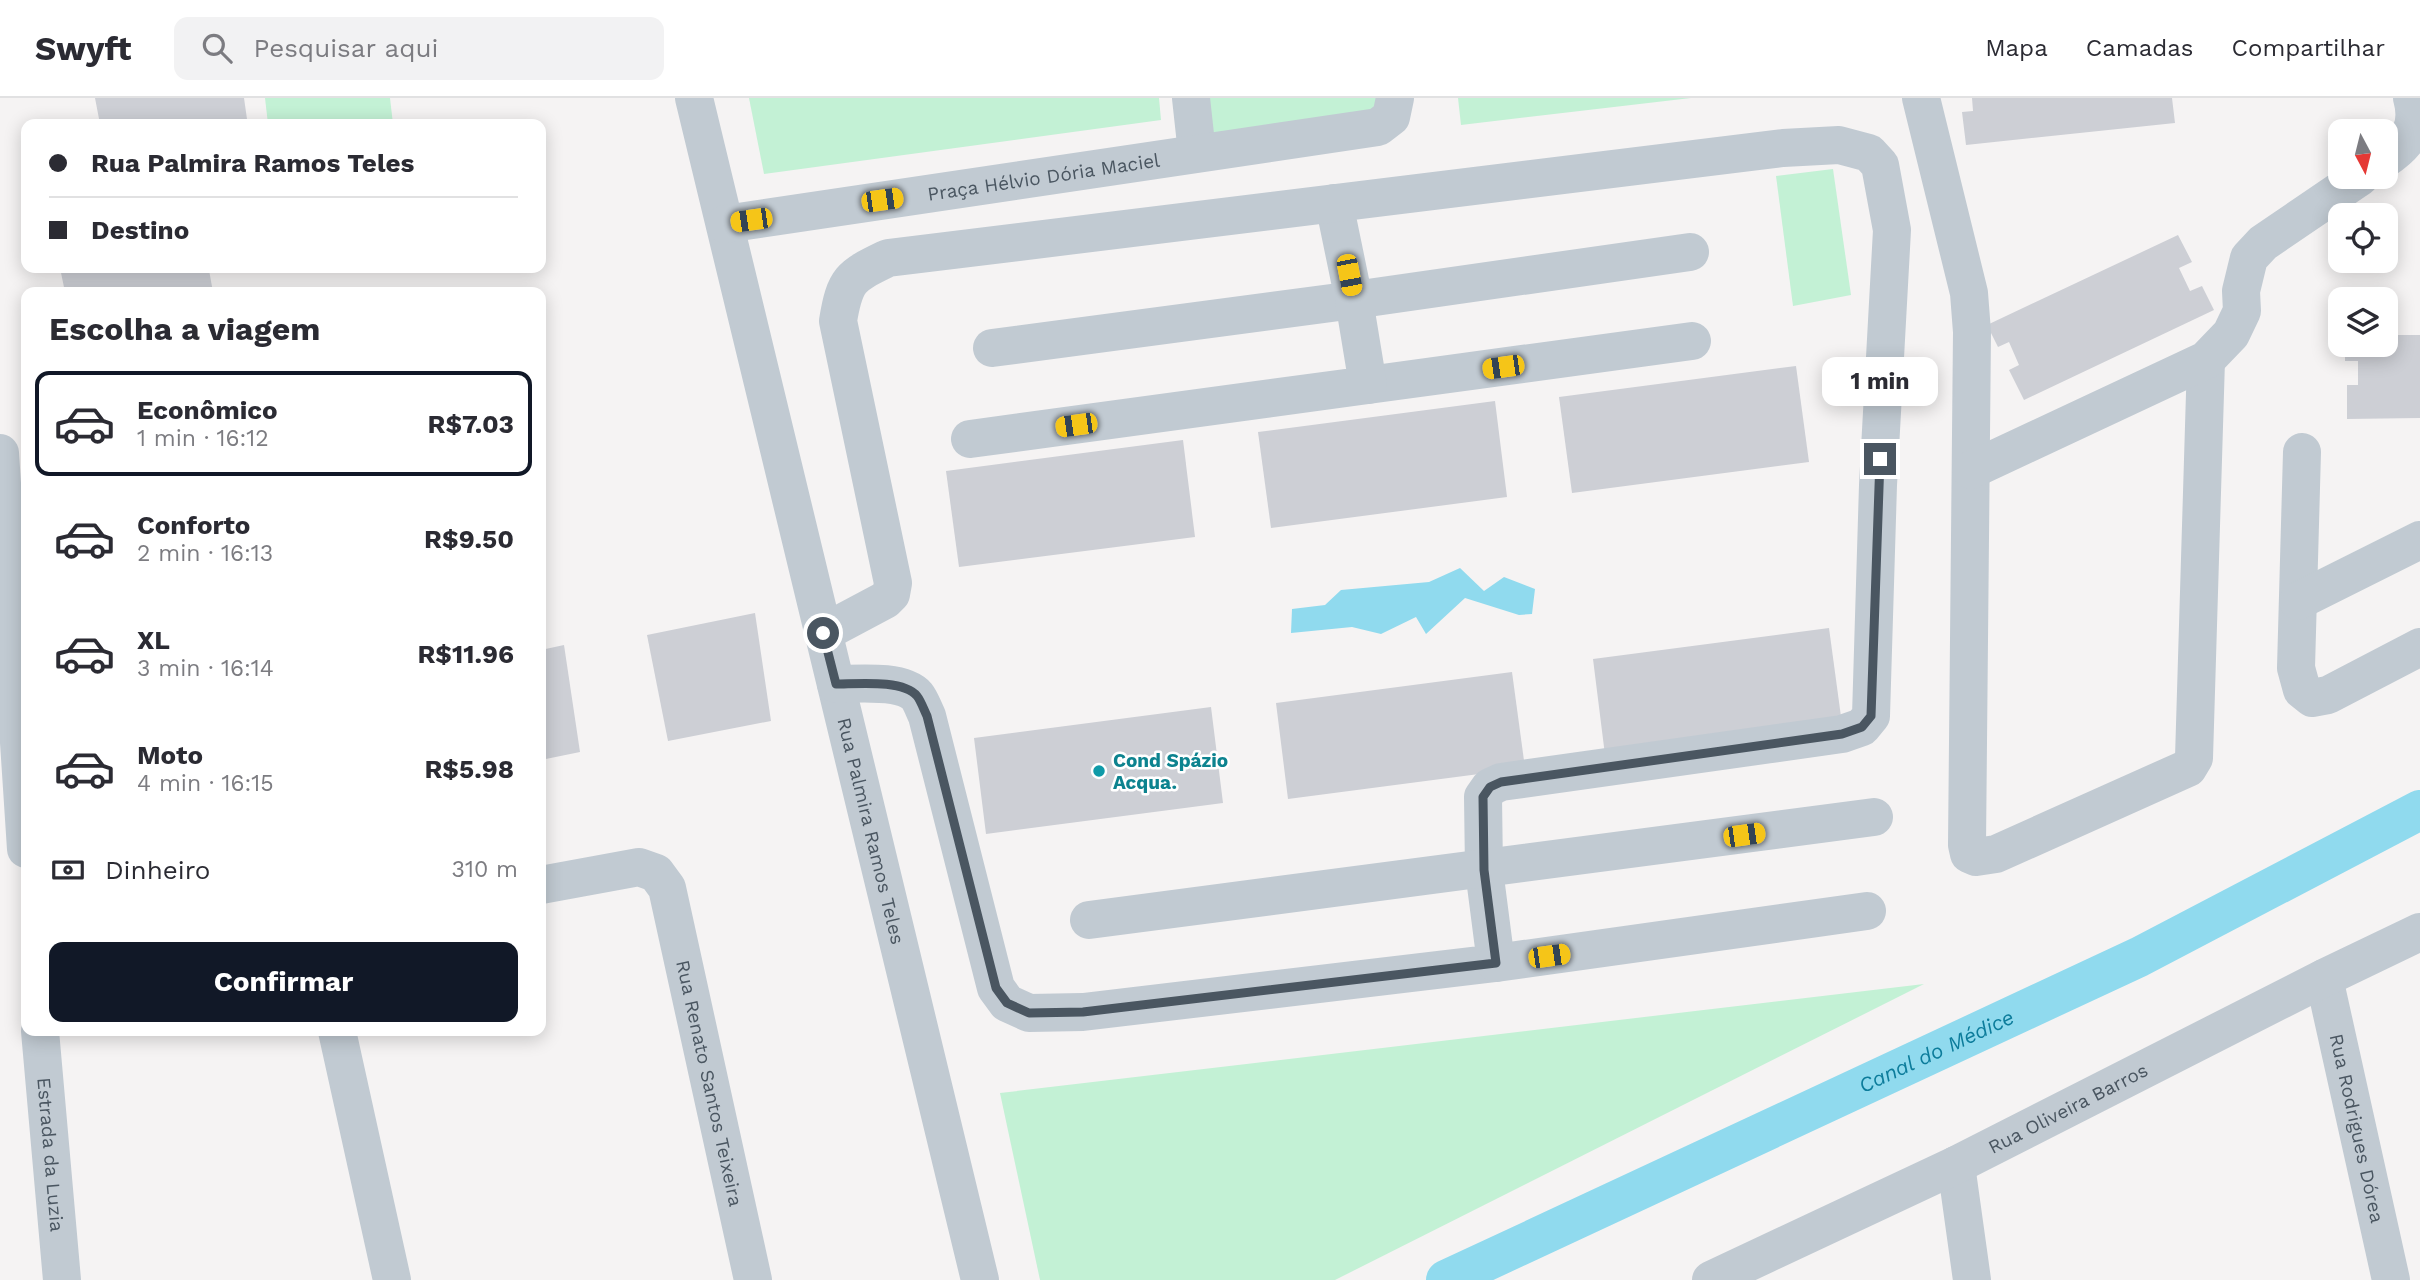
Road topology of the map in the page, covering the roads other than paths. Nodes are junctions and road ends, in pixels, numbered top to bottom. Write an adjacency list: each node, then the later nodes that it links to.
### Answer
1 (694, 98): 10 (street, Rua Palmira Ramos Teles)
2 (1191, 98): 7 (street)
3 (1395, 98): 7 (street, Praça Hélvio Dória Maciel)
4 (1921, 98): 20 (street)
5 (2412, 98): 6 (street)
6 (2398, 150)
7 (1197, 153): 10 (street, Praça Hélvio Dória Maciel)
8 (2342, 189): 15 (street)
9 (1334, 203): 12 (street); 23 (street); 28 (street)
10 (724, 224): 23 (street, Rua Palmira Ramos Teles)
11 (1690, 252): 12 (street)
12 (1354, 300): 14 (street); 16 (street)
13 (1692, 341): 16 (street)
14 (992, 348)
15 (2206, 360): 20 (street); 20 (street)
16 (1368, 385): 17 (street)
17 (970, 439)
18 (2302, 452): 22 (street)
19 (0, 453): 26 (street)
20 (1971, 470)
21 (2420, 540): 22 (street)
22 (2298, 601): 24 (street)
23 (823, 633): 25 (street, Rua Palmira Ramos Teles)
24 (2420, 647)
25 (836, 684): 33 (street); 41 (street, Rua Palmira Ramos Teles)
26 (21, 773)
27 (1874, 817): 28 (street)
28 (1484, 870): 31 (street); 33 (street)
29 (546, 884): 40 (street, Rua Renato Santos Teixeira)
30 (1867, 911): 33 (street)
31 (1089, 920)
32 (2420, 932): 34 (street, Rua Oliveira Barros)
33 (1496, 963)
34 (2324, 978): 37 (street, Rua Oliveira Barros); 44 (street, Rua Rodrigues Dórea)
35 (40, 1036): 38 (street, Estrada da Luzia)
36 (338, 1036): 39 (street)
37 (1956, 1165): 42 (street, Rua Oliveira Barros); 43 (street)
38 (62, 1280)
39 (392, 1280)
40 (752, 1280)
41 (980, 1280)
42 (1711, 1280)
43 (1972, 1280)
44 (2391, 1280)

